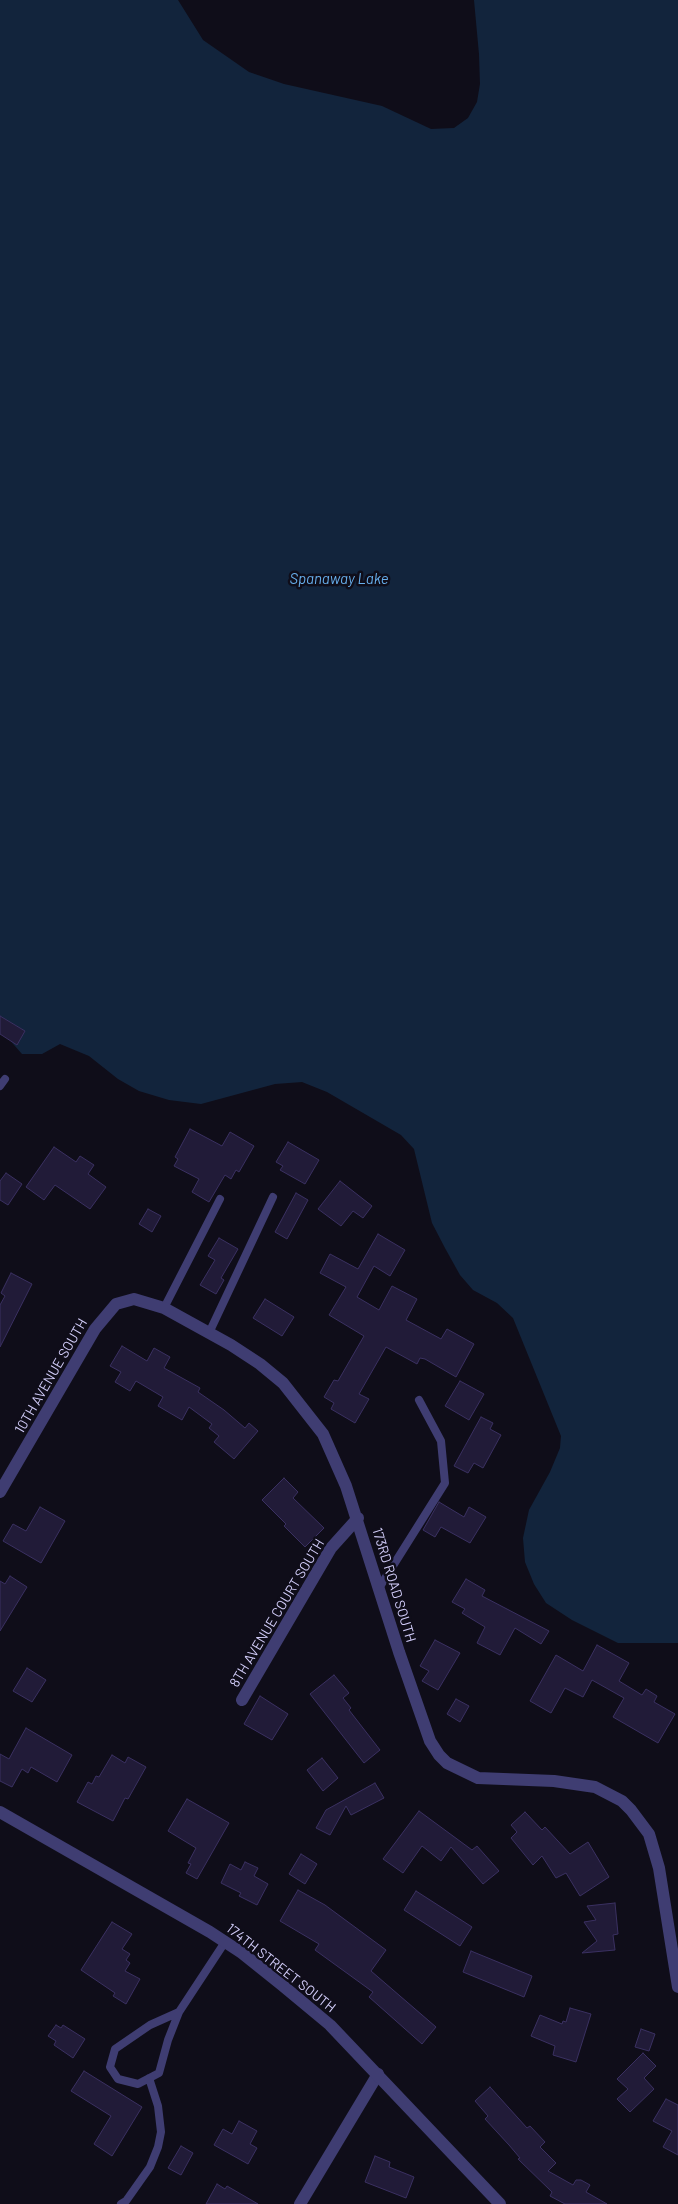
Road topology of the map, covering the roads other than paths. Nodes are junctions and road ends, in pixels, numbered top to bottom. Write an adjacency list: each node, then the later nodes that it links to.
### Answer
1 (6, 1079): 2 (lane)
2 (0, 1086)
3 (273, 1197): 7 (lane)
4 (220, 1199): 6 (lane)
5 (116, 1304): 6 (street, 173RD ROAD SOUTH); 9 (street, 10TH AVENUE SOUTH)
6 (164, 1308): 7 (street, 173RD ROAD SOUTH)
7 (209, 1333): 10 (street, 173RD ROAD SOUTH)
8 (419, 1400): 11 (lane)
9 (0, 1492)
10 (358, 1518): 11 (street, 173RD ROAD SOUTH); 12 (street, 8TH AVENUE COURT SOUTH)
11 (379, 1588): 15 (street, 173RD ROAD SOUTH)
12 (242, 1700)
13 (0, 1812): 14 (street, 174TH STREET SOUTH)
14 (225, 1942): 16 (lane); 17 (street, 174TH STREET SOUTH)
15 (678, 1987)
16 (179, 2012): 18 (lane); 18 (lane)
17 (378, 2074): 20 (street); 21 (street, 174TH STREET SOUTH)
18 (149, 2078): 19 (lane)
19 (121, 2204)
20 (300, 2204)
21 (500, 2204)

